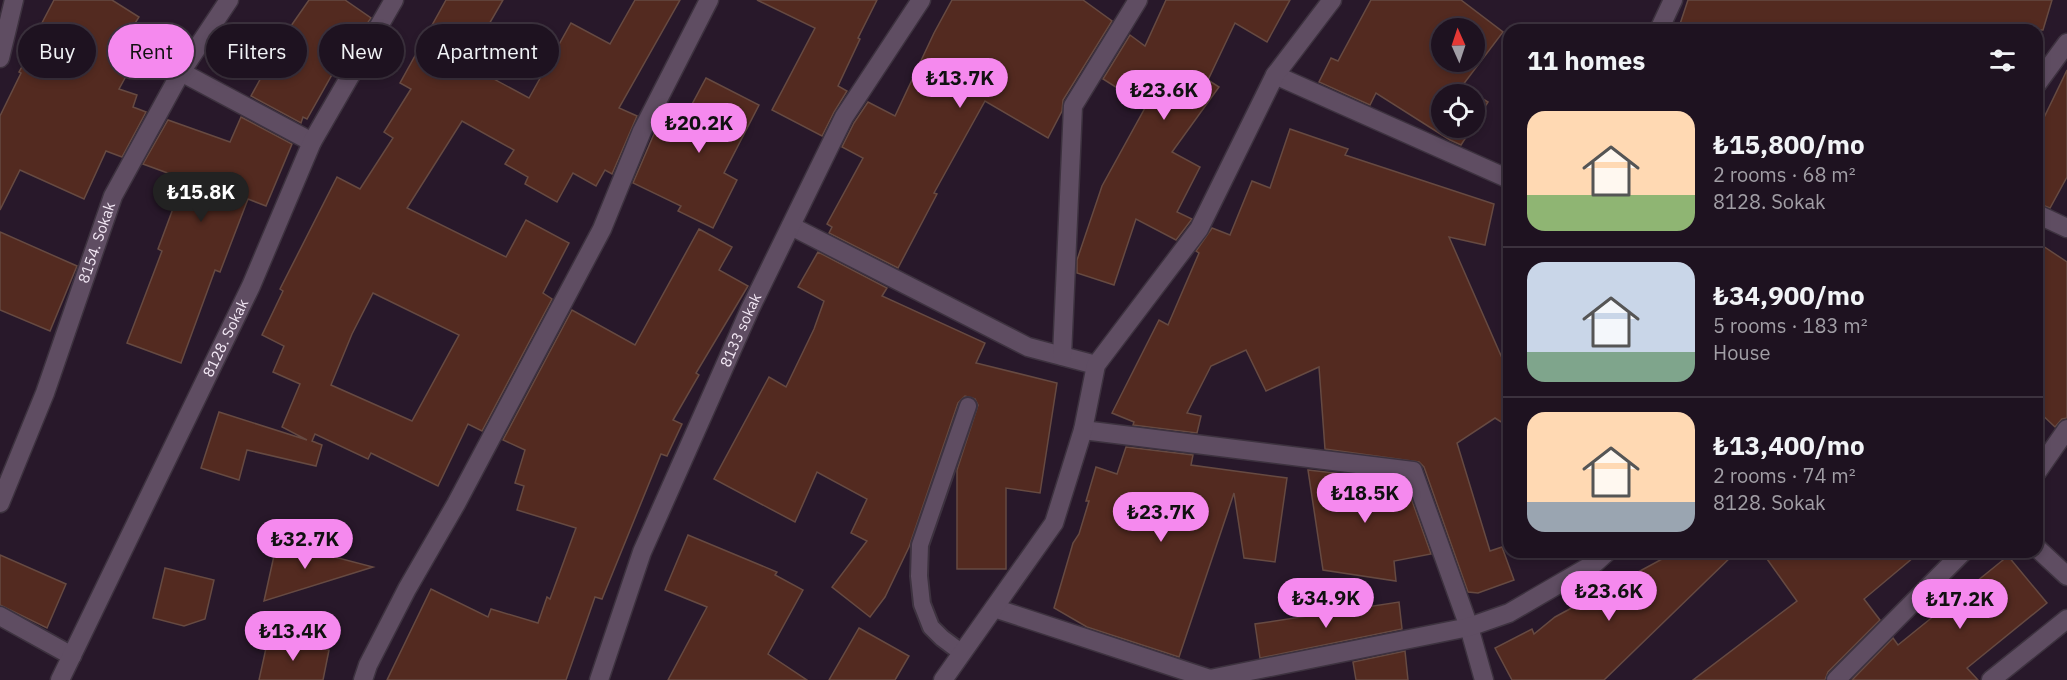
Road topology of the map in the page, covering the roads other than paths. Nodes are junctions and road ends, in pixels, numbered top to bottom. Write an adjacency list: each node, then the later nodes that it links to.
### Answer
1 (14, 0): 12 (street)
2 (229, 0): 11 (street, 8154. Sokak)
3 (394, 0): 17 (street, 8128. Sokak)
4 (710, 0): 40 (street)
5 (921, 0): 20 (street, 8133 sokak)
6 (1137, 0): 22 (street)
7 (1332, 0): 13 (street)
8 (1673, 0): 9 (street)
9 (1662, 24)
10 (2067, 43): 14 (street)
11 (194, 52)
12 (0, 58)
13 (1275, 75): 18 (street); 23 (street)
14 (2043, 76)
15 (178, 78): 28 (street, 8154. Sokak)
16 (192, 78): 17 (street)
17 (312, 142): 38 (street, 8128. Sokak)
18 (1503, 175)
19 (2043, 217): 21 (street)
20 (791, 226): 22 (street); 41 (street, 8133 sokak)
21 (2067, 228)
22 (1062, 356): 23 (street)
23 (1096, 365): 26 (street)
24 (968, 406): 37 (lane)
25 (2067, 429): 27 (street)
26 (1083, 430): 33 (street); 36 (street)
27 (2043, 463)
28 (0, 503)
29 (2043, 554): 32 (street)
30 (1600, 558): 36 (street)
31 (1957, 558): 44 (street)
32 (2067, 576)
33 (994, 608): 36 (street); 37 (street)
34 (0, 616): 38 (street)
35 (2067, 619): 45 (street)
36 (1469, 627): 43 (street)
37 (962, 653): 42 (street)
38 (72, 656): 39 (street, 8128. Sokak)
39 (60, 680)
40 (363, 680)
41 (599, 680)
42 (943, 680)
43 (1484, 680)
44 (1836, 680)
45 (1991, 680)

